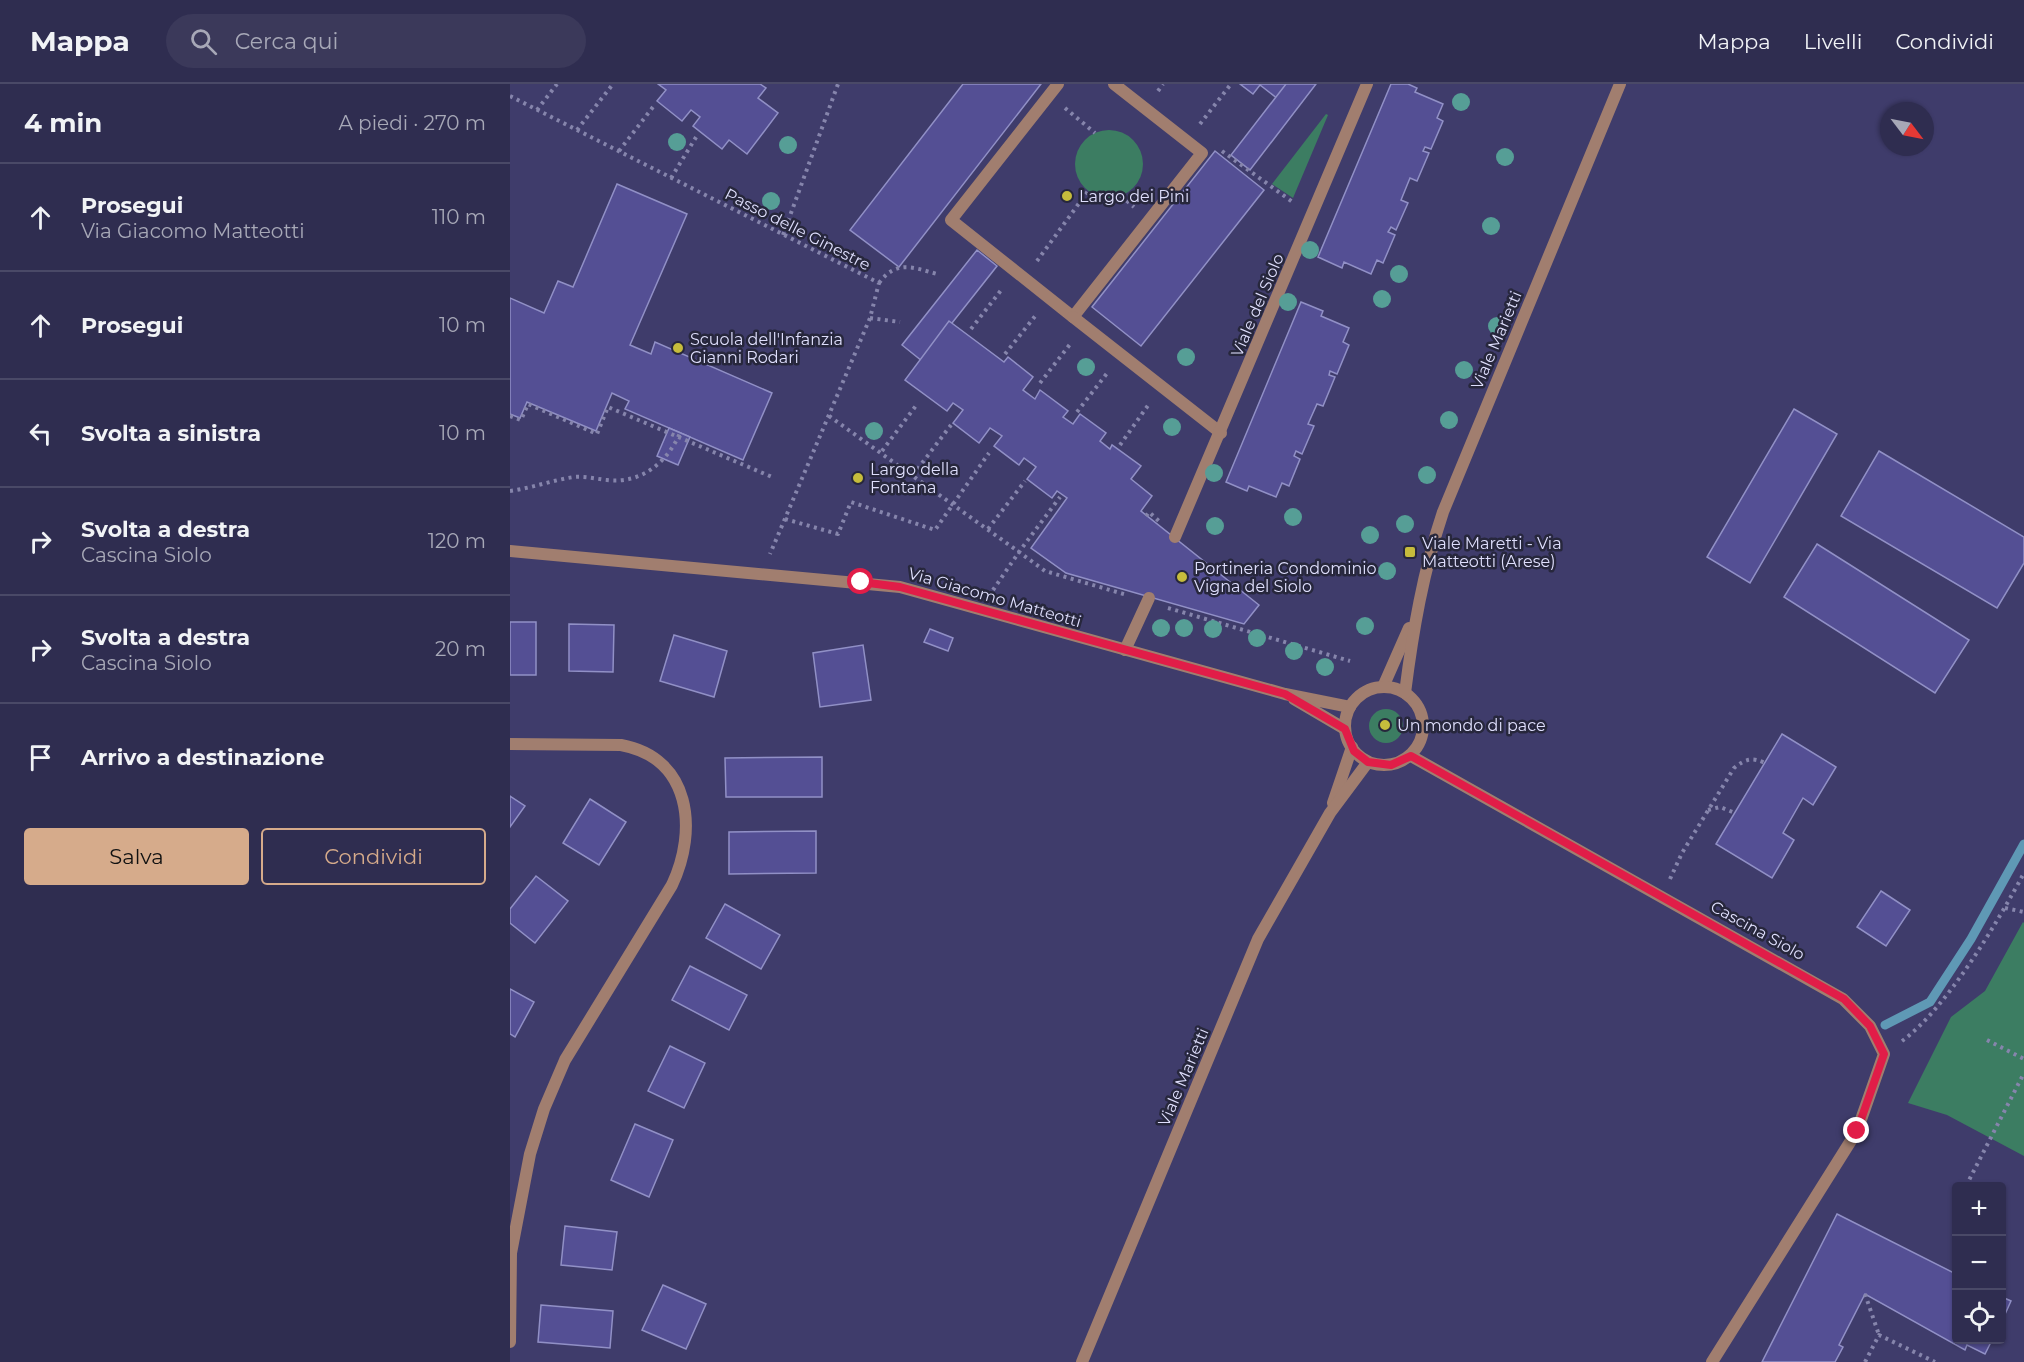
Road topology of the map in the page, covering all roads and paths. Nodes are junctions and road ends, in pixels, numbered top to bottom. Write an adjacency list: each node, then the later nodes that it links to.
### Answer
1 (557, 84): 12 (path)
2 (613, 84): 13 (path)
3 (838, 84): 22 (path)
4 (1058, 84): 9 (street)
5 (1114, 84): 16 (street)
6 (1231, 84): 16 (path)
7 (1367, 84): 42 (street, Viale del Siolo)
8 (1620, 84): 61 (street, Viale Marietti)
9 (1049, 95): 14 (path); 24 (street)
10 (510, 96): 12 (path, Passo delle Ginestre)
11 (653, 107): 17 (path)
12 (537, 110): 13 (path, Passo delle Ginestre)
13 (577, 130): 17 (path, Passo delle Ginestre)
14 (1095, 133)
15 (698, 134): 19 (path)
16 (1186, 141): 18 (street)
17 (619, 151): 19 (path, Passo delle Ginestre)
18 (1202, 153): 21 (path); 27 (street)
19 (671, 178): 22 (path, Passo delle Ginestre)
20 (1088, 191): 24 (path)
21 (1294, 203)
22 (783, 235): 25 (path, Passo delle Ginestre)
23 (937, 274): 25 (path)
24 (1020, 275): 26 (street); 31 (path)
25 (879, 284): 28 (path, Passo delle Ginestre)
26 (1049, 298): 27 (street); 32 (path)
27 (1073, 317): 30 (street)
28 (870, 318): 29 (path); 39 (path, Passo delle Ginestre)
29 (900, 322)
30 (1085, 326): 33 (street); 34 (path)
31 (971, 329)
32 (1005, 354)
33 (1122, 355): 35 (street); 37 (path)
34 (1040, 383)
35 (1162, 387): 42 (street); 44 (path)
36 (918, 404): 45 (path)
37 (1077, 412)
38 (510, 415): 43 (path)
39 (830, 416): 45 (path); 54 (path, Passo delle Ginestre)
40 (951, 425): 47 (path)
41 (680, 433): 43 (path)
42 (1221, 433): 57 (street, Viale del Siolo)
43 (678, 438): 48 (path); 50 (path)
44 (1120, 445)
45 (882, 451): 47 (path)
46 (989, 453): 52 (path)
47 (913, 476): 52 (path)
48 (772, 477)
49 (1025, 481): 56 (path)
50 (510, 491)
51 (1060, 497): 56 (path)
52 (952, 504): 54 (path); 56 (path)
53 (1146, 516): 55 (path)
54 (784, 519): 59 (path, Passo delle Ginestre)
55 (1161, 522)
56 (988, 529)
57 (1175, 537)
58 (510, 551): 62 (street, Via Giacomo Matteotti)
59 (769, 555)
60 (1149, 598): 62 (street)
61 (1415, 613): 63 (street, Viale Marietti); 64 (street, Viale Marietti)
62 (1125, 650): 65 (street, Via Giacomo Matteotti)
63 (1383, 687): 64 (street); 66 (street)
64 (1405, 693): 70 (street)
65 (1285, 694): 66 (street, Via Giacomo Matteotti); 67 (street, Via Giacomo Matteotti)
66 (1350, 707): 67 (street)
67 (1345, 729): 69 (street)
68 (510, 744): 87 (street)
69 (1352, 747): 71 (street); 74 (street, Viale Marietti)
70 (1411, 756): 71 (street); 77 (street, Cascina Siolo)
71 (1368, 762): 74 (street, Viale Marietti)
72 (1765, 763): 73 (path)
73 (1707, 810): 75 (path); 77 (path)
74 (1330, 813): 88 (street, Viale Marietti)
75 (1735, 813)
76 (2024, 873): 78 (path)
77 (1662, 896): 81 (street, Cascina Siolo)
78 (2005, 908): 79 (path); 81 (path)
79 (2024, 912)
80 (1987, 1040): 82 (path)
81 (1884, 1054): 89 (street)
82 (2024, 1059)
83 (2024, 1073): 84 (path)
84 (1968, 1182)
85 (1864, 1294): 86 (path)
86 (1879, 1335): 90 (path); 91 (path)
87 (510, 1342)
88 (1082, 1362)
89 (1712, 1362)
90 (1866, 1362)
91 (1935, 1362)

